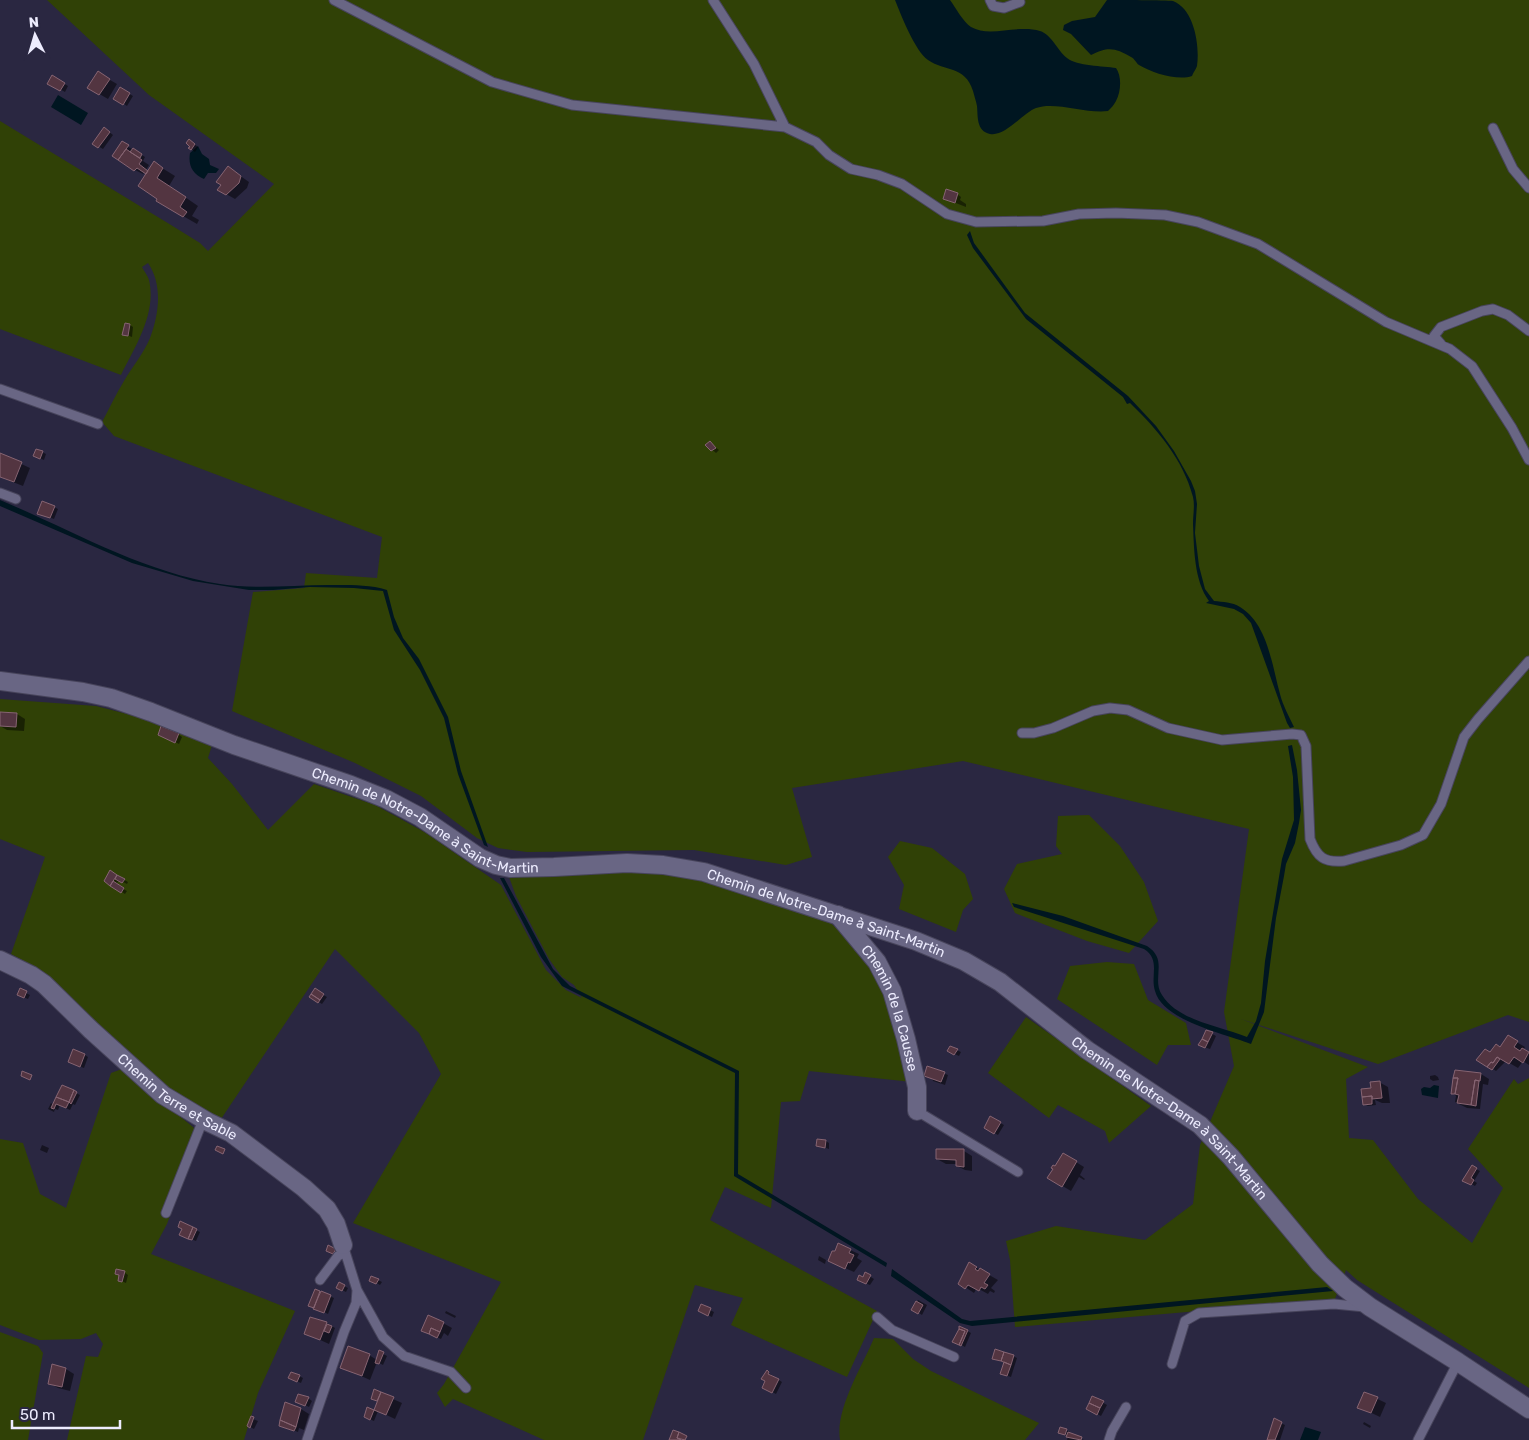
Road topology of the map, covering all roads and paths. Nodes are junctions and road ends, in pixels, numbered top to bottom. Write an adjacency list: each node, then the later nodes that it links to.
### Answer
1 (334, 0): 5 (lane)
2 (713, 0): 5 (lane)
3 (990, 0): 4 (lane)
4 (1020, 2)
5 (785, 127): 9 (lane)
6 (1493, 128): 7 (lane)
7 (1529, 188)
8 (1529, 331): 9 (lane)
9 (1443, 346): 12 (lane)
10 (0, 389): 11 (lane)
11 (98, 424)
12 (1529, 460)
13 (0, 493): 14 (lane)
14 (16, 499)
15 (1529, 662): 17 (lane)
16 (0, 681): 18 (street, Chemin de Notre-Dame à Saint-Martin)
17 (1022, 733)
18 (838, 915): 20 (street, Chemin de la Causse); 27 (street, Chemin de Notre-Dame à Saint-Martin)
19 (0, 960): 21 (street, Chemin Terre et Sable)
20 (917, 1110): 22 (lane)
21 (204, 1120): 23 (lane); 24 (street, Chemin Terre et Sable)
22 (1018, 1172)
23 (166, 1212)
24 (344, 1248): 25 (lane); 26 (lane)
25 (320, 1280)
26 (357, 1290): 32 (lane); 35 (lane)
27 (1370, 1307): 30 (street, Chemin de Notre-Dame à Saint-Martin); 31 (lane)
28 (877, 1317): 29 (lane)
29 (954, 1357)
30 (1458, 1362): 34 (street, Chemin de Notre-Dame à Saint-Martin); 37 (lane)
31 (1172, 1364)
32 (466, 1388)
33 (1126, 1407): 36 (lane)
34 (1529, 1409)
35 (307, 1440)
36 (1109, 1440)
37 (1418, 1440)

